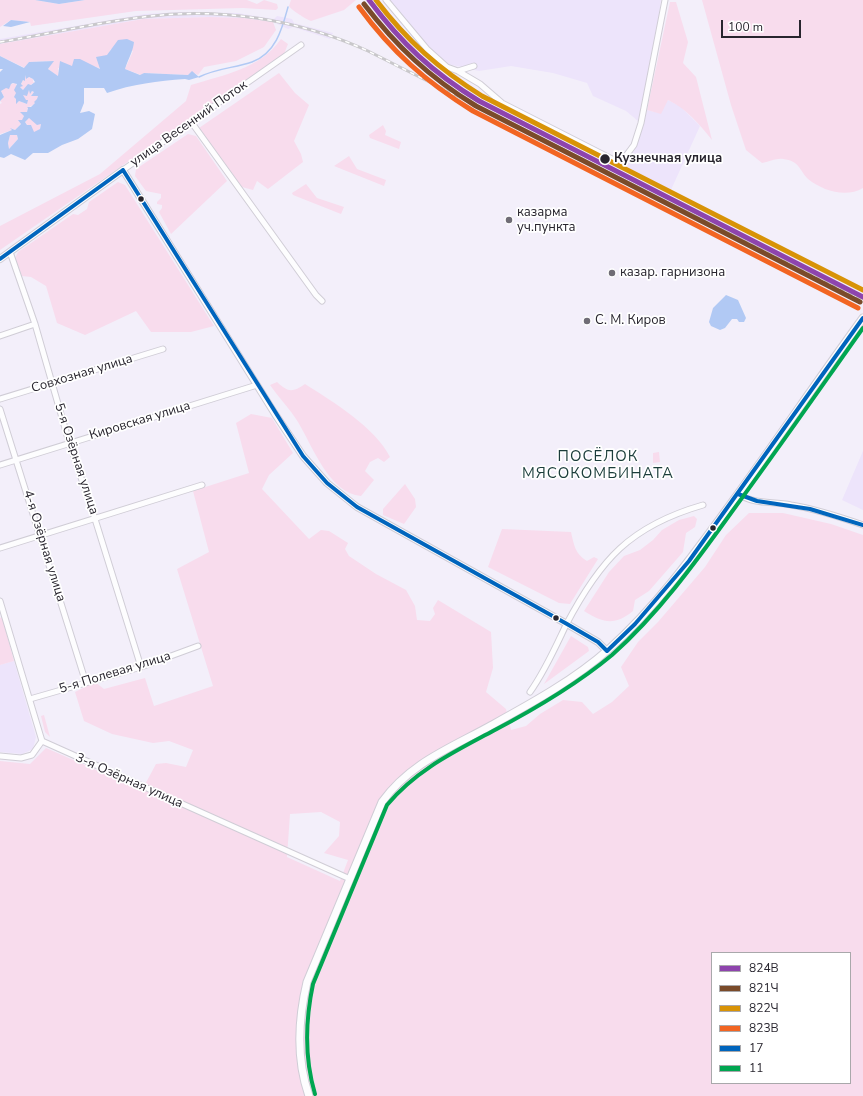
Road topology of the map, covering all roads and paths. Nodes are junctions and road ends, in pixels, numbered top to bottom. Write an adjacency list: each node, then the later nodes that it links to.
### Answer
1 (386, 0): 5 (street)
2 (665, 0): 5 (street)
3 (301, 45): 6 (street, улица Весенний Поток)
4 (474, 66): 5 (street)
5 (458, 71)
6 (192, 123): 7 (street, улица Весенний Поток); 10 (street)
7 (123, 170): 8 (street, улица Весенний Поток); 16 (street)
8 (10, 252): 9 (street, улица Весенний Поток); 12 (street, 5-я Озёрная улица)
9 (0, 259)
10 (322, 301)
11 (863, 318): 23 (main road)
12 (35, 324): 13 (street); 15 (street, 5-я Озёрная улица)
13 (0, 336)
14 (163, 349): 15 (street, Совхозная улица)
15 (52, 382): 17 (street, Совхозная улица); 19 (street, 5-я Озёрная улица)
16 (257, 385): 19 (street, Кировская улица); 30 (street)
17 (0, 399)
18 (0, 409): 20 (street, 4-я Озёрная улица)
19 (69, 442): 20 (street, Кировская улица); 25 (street, 5-я Озёрная улица)
20 (17, 459): 21 (street, Кировская улица); 27 (street, 4-я Озёрная улица)
21 (0, 465)
22 (202, 484): 25 (street)
23 (738, 494): 26 (street); 32 (main road)
24 (703, 505): 30 (street)
25 (95, 519): 27 (street); 33 (street, 5-я Озёрная улица)
26 (863, 525)
27 (41, 535): 28 (street); 34 (street, 4-я Озёрная улица)
28 (0, 548)
29 (0, 601): 36 (street)
30 (567, 624): 32 (street); 35 (street)
31 (198, 646): 33 (street, 5-я Полевая улица)
32 (607, 651): 39 (main road)
33 (141, 667): 34 (street, 5-я Полевая улица)
34 (86, 683): 36 (street, 5-я Полевая улица)
35 (530, 692)
36 (30, 699): 37 (street)
37 (42, 741): 38 (street); 39 (street, 3-я Озёрная улица)
38 (0, 756)
39 (350, 878): 40 (main road)
40 (309, 1096)

